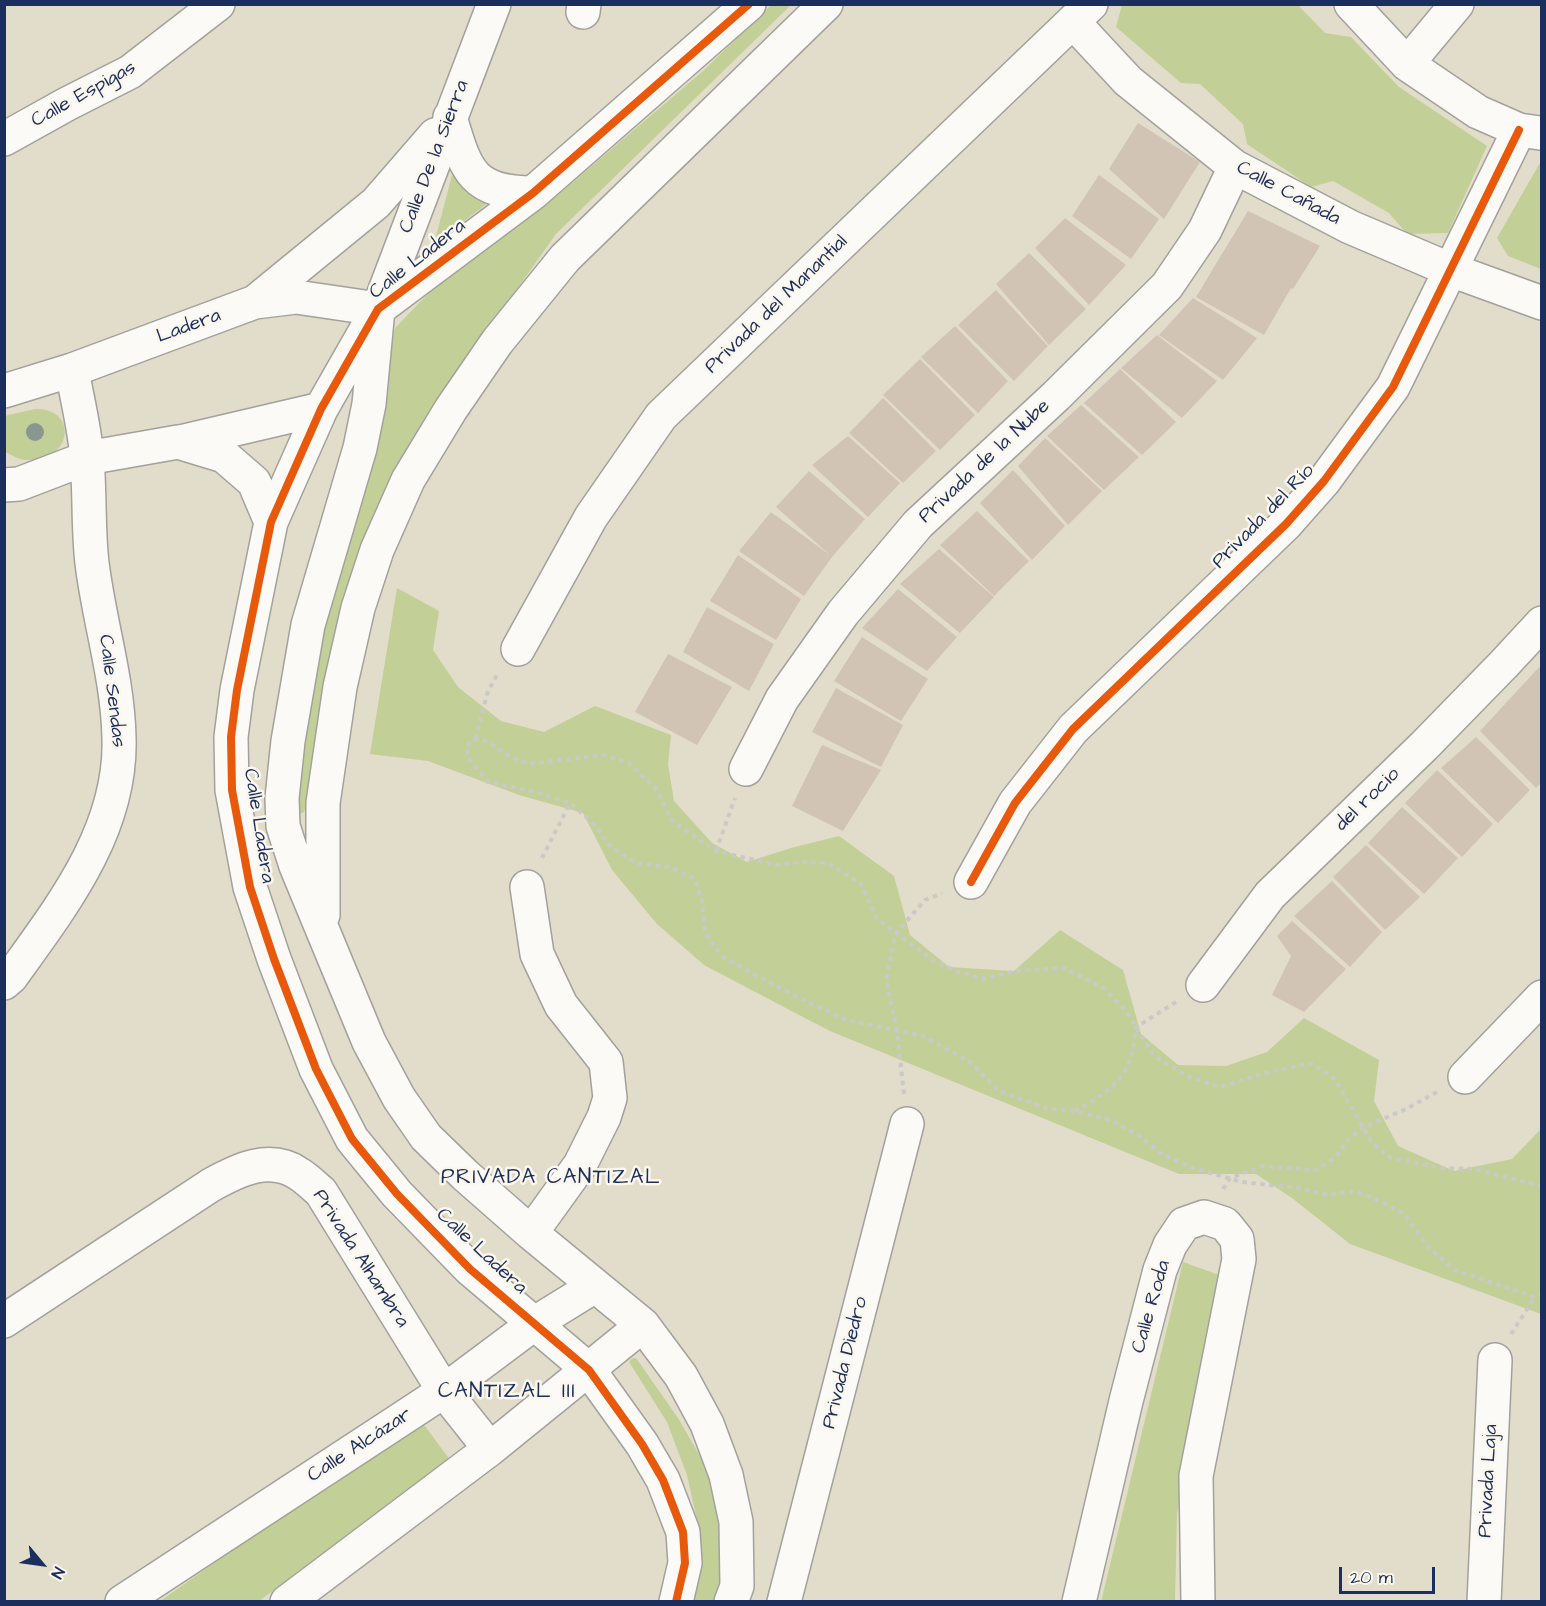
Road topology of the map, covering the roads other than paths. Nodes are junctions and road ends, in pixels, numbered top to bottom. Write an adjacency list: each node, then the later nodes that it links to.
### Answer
1 (218, 4): 11 (street, Calle Espigas)
2 (748, 4): 13 (street, Calle Ladera)
3 (826, 4): 30 (street, Calle Ladera)
4 (1351, 4): 8 (street)
5 (1457, 4): 8 (street)
6 (494, 5): 9 (street, Calle De la Sierra)
7 (1083, 14): 12 (street, Calle Cañada); 26 (street, Privada del Manantial)
8 (1407, 64): 10 (street)
9 (450, 117): 13 (street); 15 (street); 17 (street, Calle De la Sierra)
10 (1530, 132): 14 (street, Privada del Río)
11 (4, 139)
12 (1235, 167): 14 (street, Calle Cañada); 27 (street, Privada de la Nube)
13 (533, 193): 17 (street, Calle Ladera)
14 (1451, 270): 16 (street, Calle Cañada); 28 (street, Privada del Río)
15 (255, 302): 17 (street, Ladera); 18 (street, Ladera)
16 (1542, 303)
17 (378, 309): 20 (street, Calle Ladera); 30 (street, Calle Ladera)
18 (72, 370): 19 (street, Ladera); 22 (street, Calle Sendas)
19 (4, 391)
20 (321, 409): 21 (street); 24 (street, Calle Ladera)
21 (178, 442): 22 (street); 24 (street)
22 (87, 458): 23 (street); 31 (street, Calle Sendas)
23 (4, 485)
24 (271, 522): 39 (street, Calle Ladera)
25 (1542, 623): 32 (street, del rocio)
26 (518, 649)
27 (746, 769)
28 (971, 882)
29 (527, 887): 36 (street)
30 (323, 928): 36 (street, Calle Ladera)
31 (4, 983)
32 (1203, 985)
33 (1542, 997): 34 (street)
34 (1465, 1077)
35 (907, 1125): 49 (street, Privada Diedro)
36 (531, 1233): 37 (street, Calle Ladera)
37 (595, 1286): 39 (street, Calle Alcázar); 40 (street, Calle Ladera)
38 (4, 1321): 43 (street, Privada Alhambra)
39 (535, 1323): 42 (street, Calle Ladera); 43 (street, Calle Alcázar)
40 (643, 1325): 42 (street); 48 (street, Calle Ladera)
41 (1495, 1360): 52 (street, Privada Laja)
42 (589, 1370): 44 (street); 47 (street, Calle Ladera)
43 (444, 1391): 44 (street, Privada Alhambra); 45 (street, Calle Alcázar)
44 (490, 1449): 46 (street)
45 (122, 1602)
46 (287, 1602)
47 (676, 1602)
48 (732, 1602)
49 (784, 1602)
50 (1079, 1602): 51 (street, Calle Roda)
51 (1198, 1602)
52 (1484, 1602)

